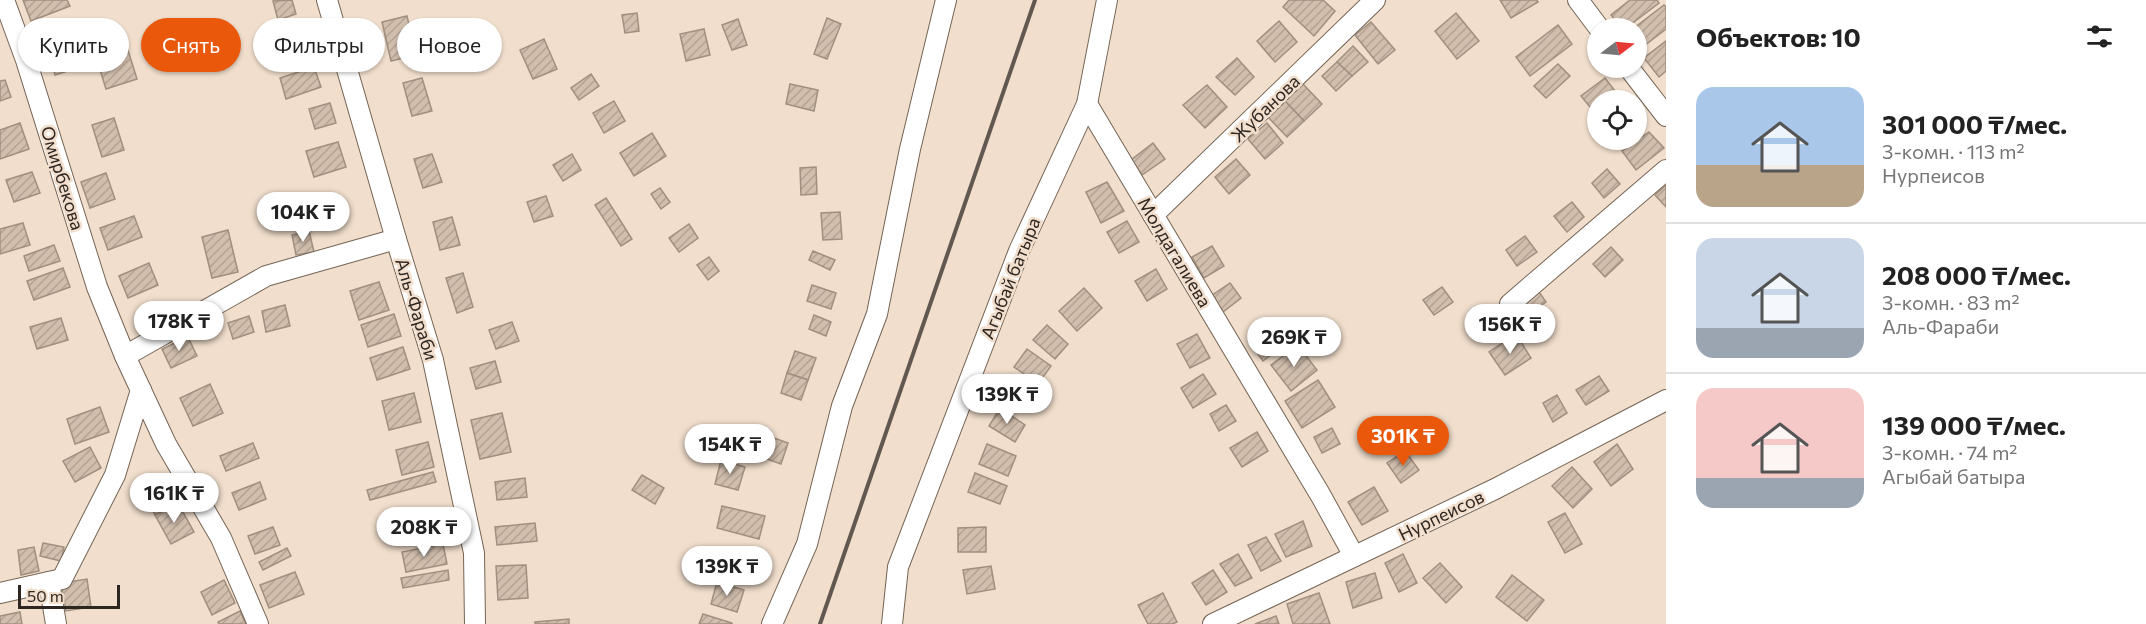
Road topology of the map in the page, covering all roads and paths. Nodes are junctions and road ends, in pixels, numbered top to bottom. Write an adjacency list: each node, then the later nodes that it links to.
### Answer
1 (4, 0): 15 (street, Омирбекова)
2 (327, 0): 13 (street, Аль-Фараби)
3 (946, 0): 24 (street)
4 (1107, 0): 9 (street, Агыбай батыра)
5 (1375, 0): 12 (street, Жубанова)
6 (1578, 0): 7 (street)
7 (1592, 18)
8 (1637, 78): 10 (street)
9 (1087, 104): 12 (street, Молдагалиева); 25 (street, Агыбай батыра)
10 (1666, 116)
11 (1666, 170): 14 (street)
12 (1154, 215): 18 (street, Молдагалиева)
13 (396, 239): 15 (street); 23 (street, Аль-Фараби)
14 (1510, 304)
15 (125, 356): 16 (street, Омирбекова)
16 (141, 390): 19 (street); 22 (street, Омирбекова)
17 (1666, 400): 18 (street, Нурпеисов)
18 (1354, 556): 26 (street, Нурпеисов)
19 (48, 582): 20 (street); 21 (street)
20 (0, 593)
21 (56, 624)
22 (258, 624)
23 (475, 624)
24 (772, 624)
25 (892, 624)
26 (1213, 624)

